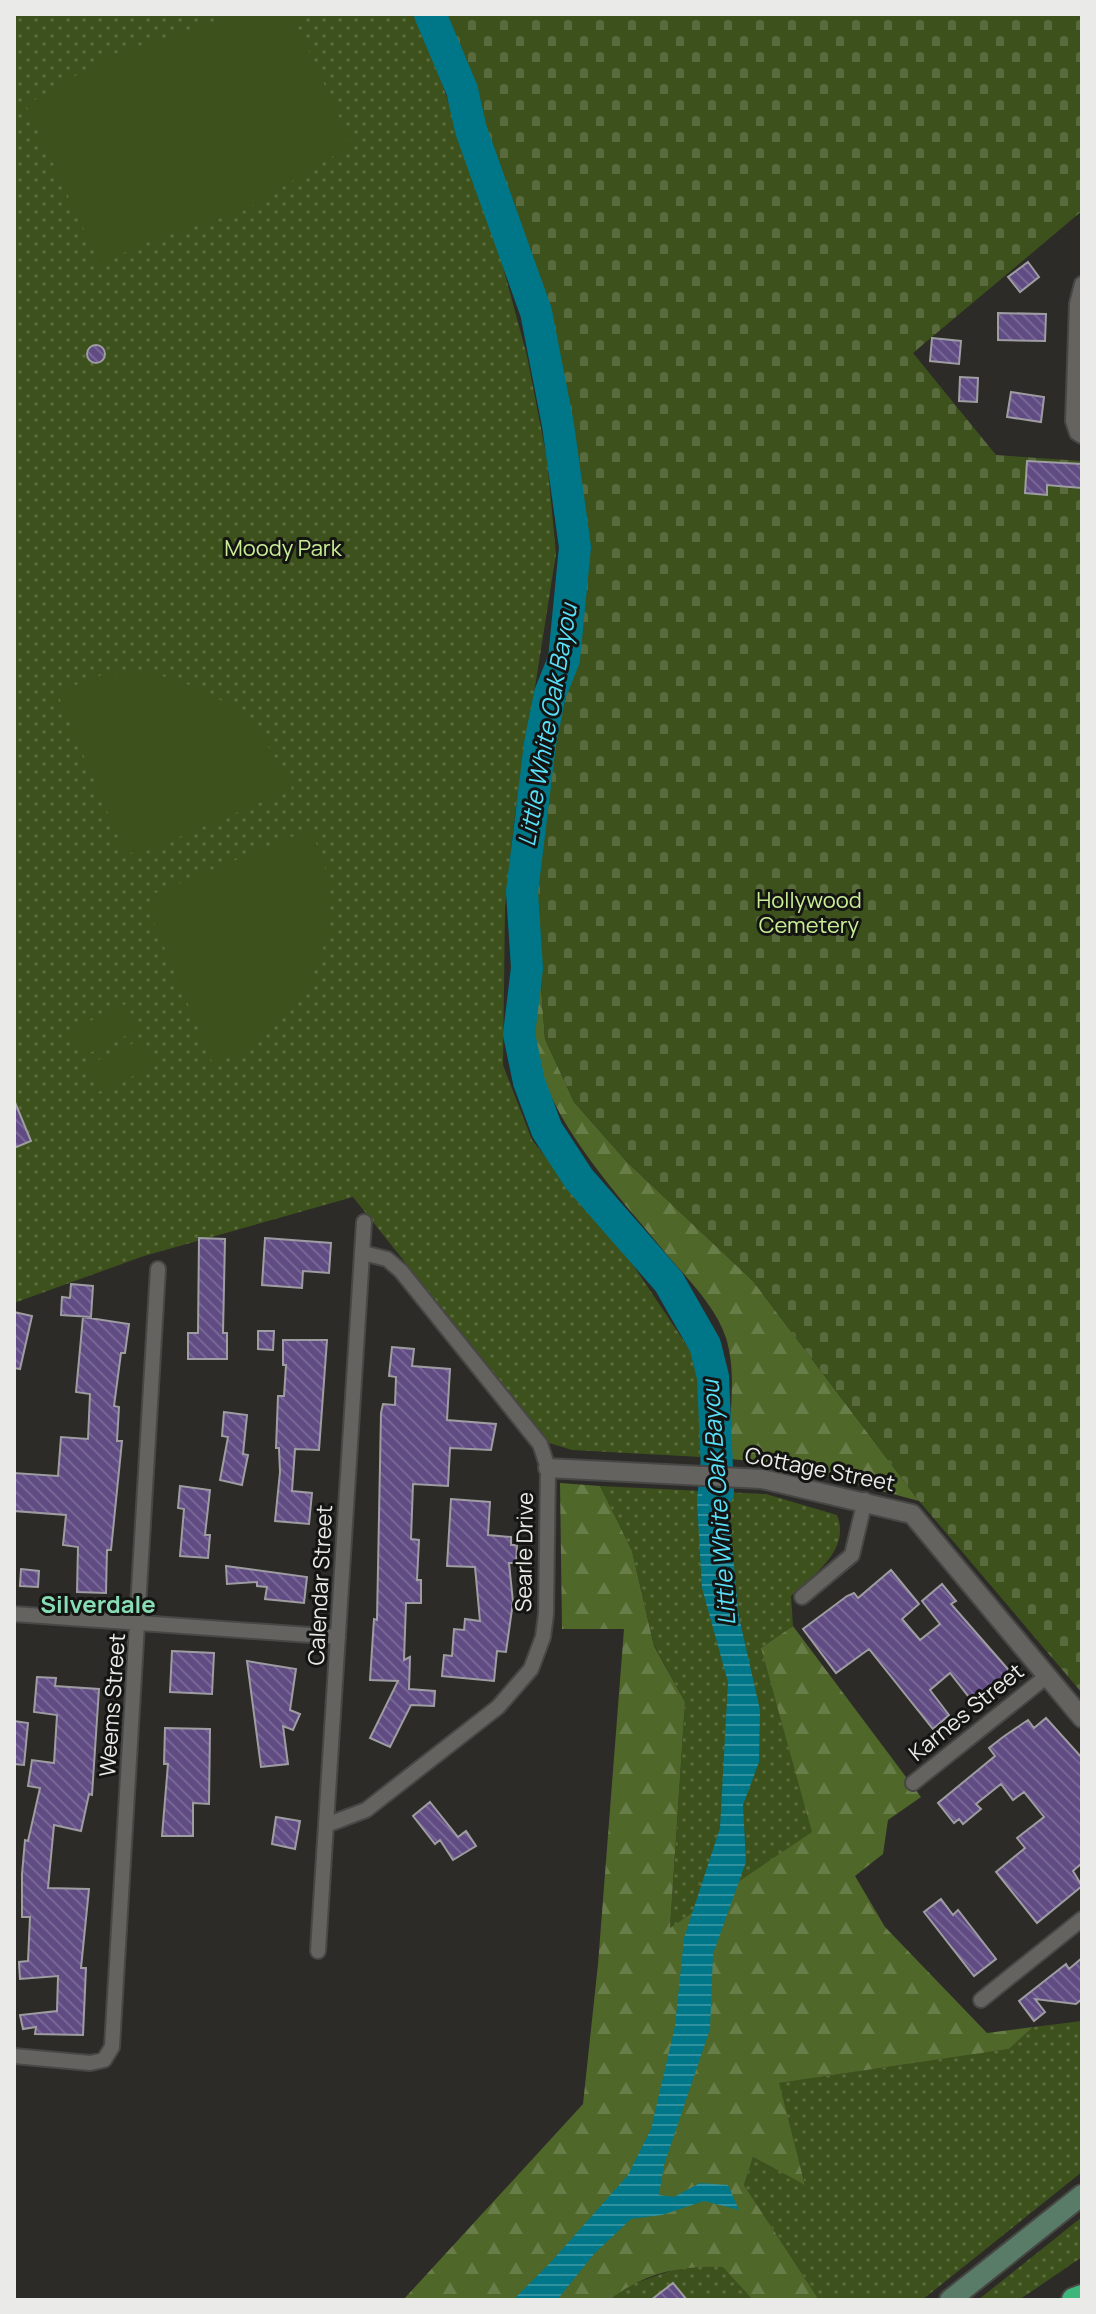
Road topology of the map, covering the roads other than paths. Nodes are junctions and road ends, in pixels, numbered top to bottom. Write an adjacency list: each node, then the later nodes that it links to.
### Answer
1 (1082, 284): 2 (street)
2 (1079, 435)
3 (364, 1222): 4 (street, Calendar Street)
4 (363, 1253): 6 (street, Searle Drive); 11 (street, Calendar Street)
5 (158, 1269): 10 (street, Weems Street)
6 (548, 1468): 7 (street, Cottage Street); 15 (street, Searle Drive)
7 (865, 1500): 8 (street); 12 (street, Cottage Street)
8 (802, 1597)
9 (14, 1614): 10 (street)
10 (139, 1623): 11 (street); 19 (street, Weems Street)
11 (338, 1637): 15 (street, Calendar Street)
12 (1047, 1676): 13 (street, Cottage Street); 14 (street, Karnes Street)
13 (1082, 1718)
14 (913, 1783)
15 (329, 1824): 17 (street, Calendar Street)
16 (1082, 1919): 18 (street)
17 (318, 1951)
18 (981, 2000)
19 (14, 2056)
20 (1082, 2195): 21 (main road)
21 (950, 2300)

